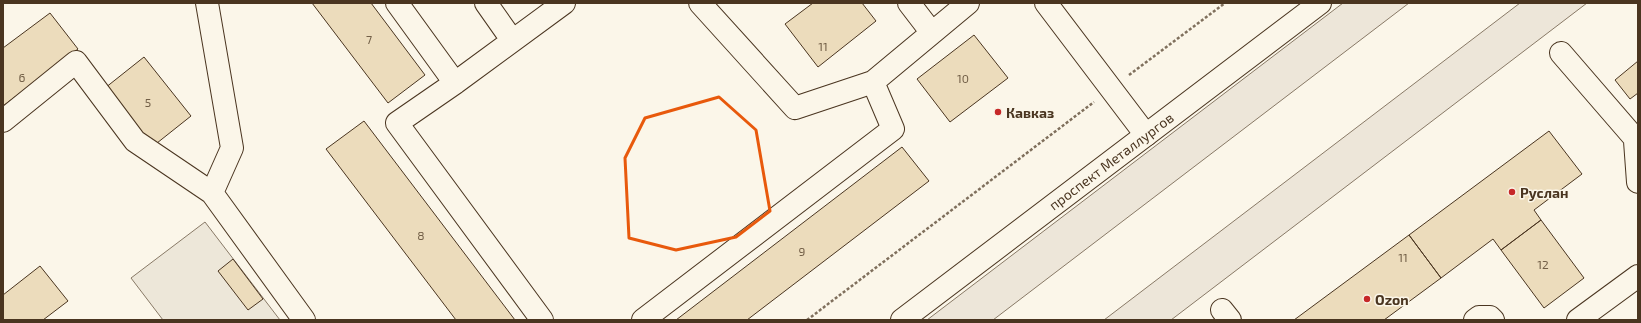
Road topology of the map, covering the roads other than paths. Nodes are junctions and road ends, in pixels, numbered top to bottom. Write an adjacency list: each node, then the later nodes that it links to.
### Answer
1 (207, 3): 19 (main road)
2 (397, 3): 14 (main road)
3 (486, 3): 11 (main road)
4 (564, 3): 11 (main road)
5 (700, 3): 13 (main road)
6 (909, 3): 10 (main road)
7 (968, 3): 10 (main road)
8 (1046, 3): 16 (main road)
9 (1320, 3): 16 (main road, проспект Металлургов)
10 (932, 33): 13 (main road)
11 (512, 40): 14 (main road)
12 (1561, 53): 17 (main road)
13 (873, 82): 23 (main road)
14 (455, 83): 22 (main road)
15 (3, 121): 19 (main road)
16 (1146, 134): 24 (main road, проспект Металлургов)
17 (1637, 142): 18 (main road)
18 (1638, 182)
19 (212, 193): 21 (main road)
20 (1638, 276): 27 (main road)
21 (304, 320)
22 (542, 320)
23 (643, 320)
24 (902, 320)
25 (1475, 320): 26 (main road)
26 (1493, 320)
27 (1578, 320)

